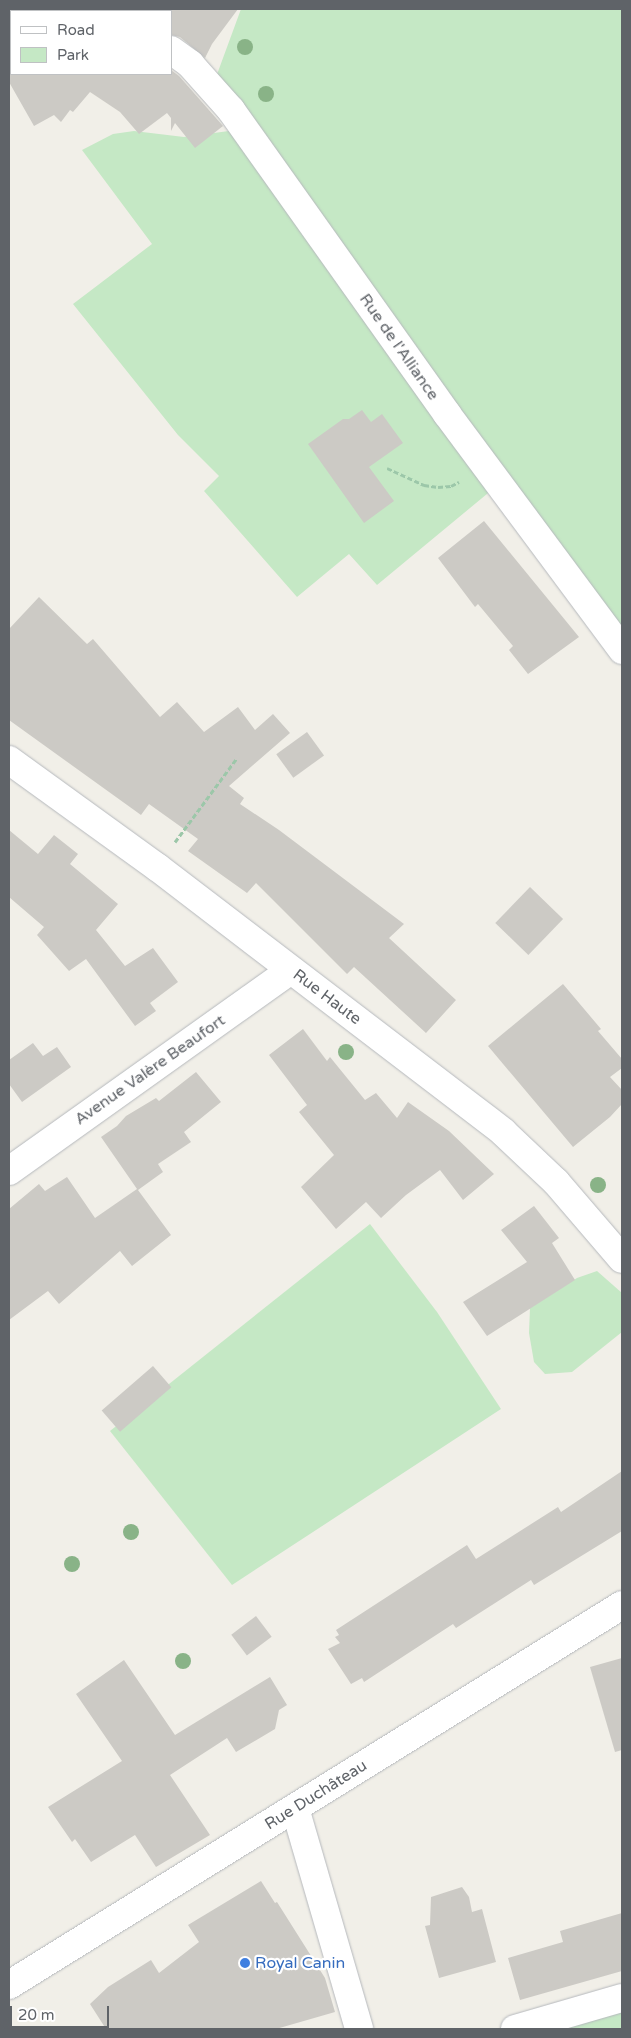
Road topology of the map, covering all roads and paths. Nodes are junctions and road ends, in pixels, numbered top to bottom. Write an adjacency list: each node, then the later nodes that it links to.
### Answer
1 (172, 51): 2 (street, Rue de l'Alliance)
2 (486, 466): 3 (path); 4 (street, Rue de l'Alliance)
3 (387, 468)
4 (622, 650)
5 (237, 758): 7 (path)
6 (9, 760): 7 (street, Rue Haute)
7 (157, 867): 8 (street, Rue Haute)
8 (292, 970): 9 (street, Avenue Valère Beaufort); 10 (street, Rue Haute)
9 (9, 1171)
10 (622, 1258)
11 (622, 1605): 12 (street, Rue Duchâteau)
12 (296, 1808): 13 (street, Rue Duchâteau); 15 (street)
13 (9, 1986)
14 (622, 1998): 16 (street)
15 (359, 2029)
16 (515, 2029)

